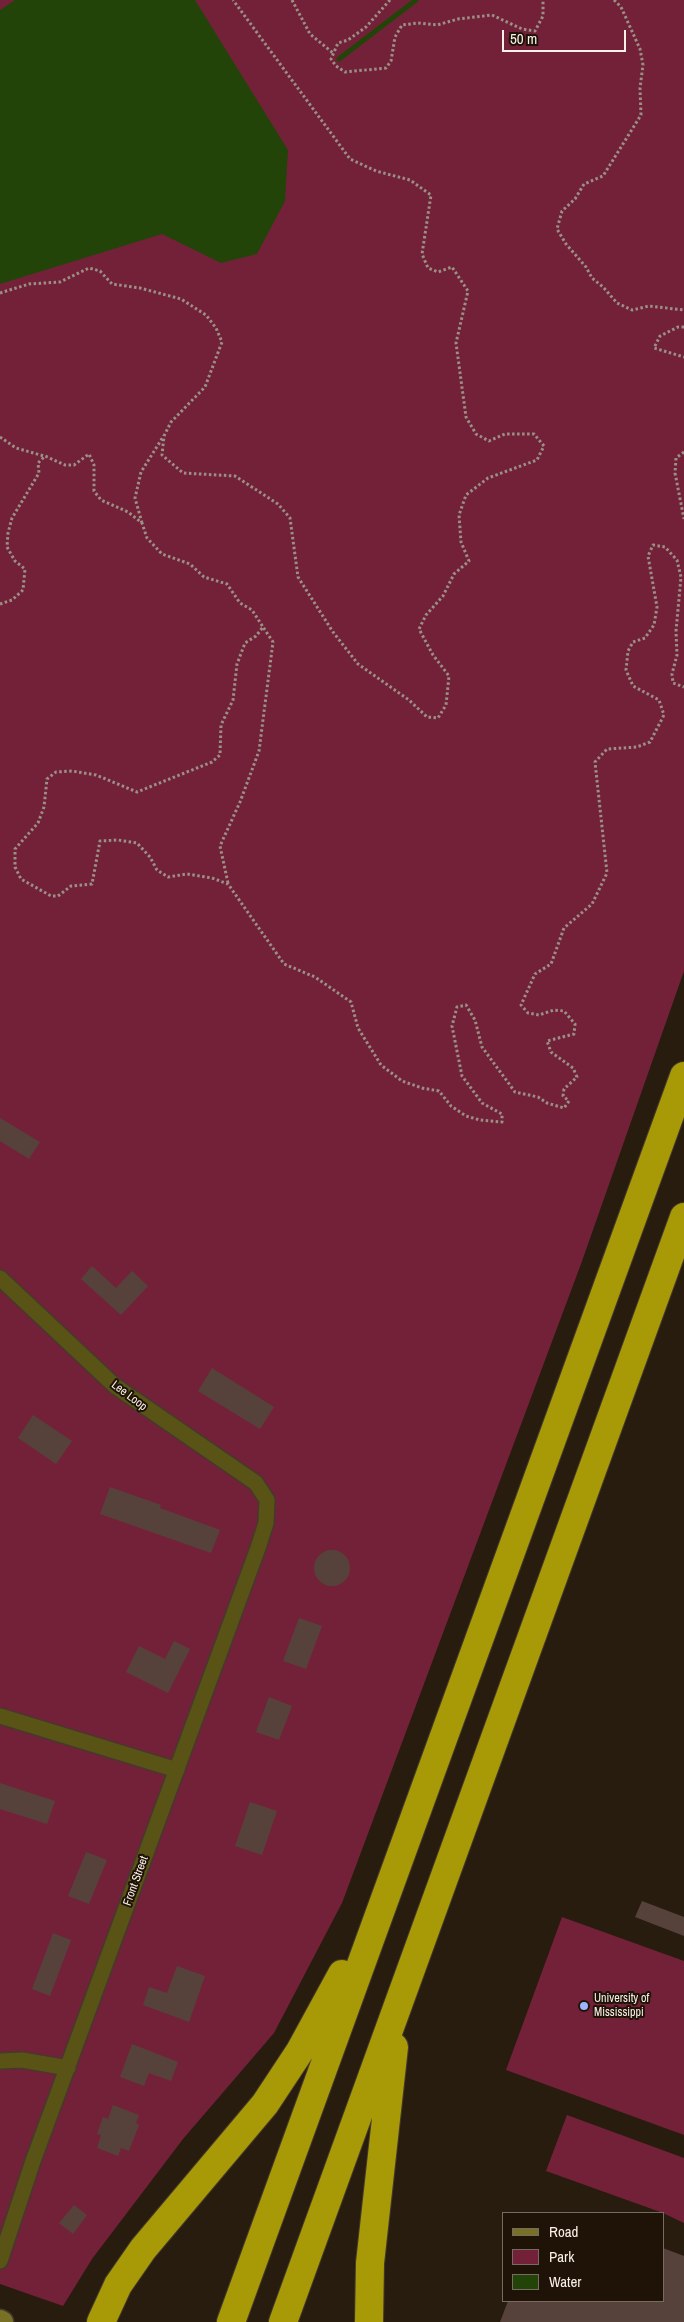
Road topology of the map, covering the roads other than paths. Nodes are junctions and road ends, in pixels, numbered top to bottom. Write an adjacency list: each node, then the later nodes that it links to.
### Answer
1 (684, 1076): 7 (highway)
2 (684, 1217): 8 (highway)
3 (0, 1278): 4 (street, Lee Loop)
4 (267, 1500): 6 (street, Front Street)
5 (0, 1716): 6 (street)
6 (177, 1770): 10 (street, Front Street)
7 (392, 1877): 12 (highway); 13 (highway)
8 (401, 1996): 14 (highway); 15 (highway)
9 (0, 2061): 10 (street)
10 (68, 2068): 11 (street, Front Street)
11 (0, 2261)
12 (101, 2322)
13 (231, 2322)
14 (283, 2322)
15 (369, 2322)

